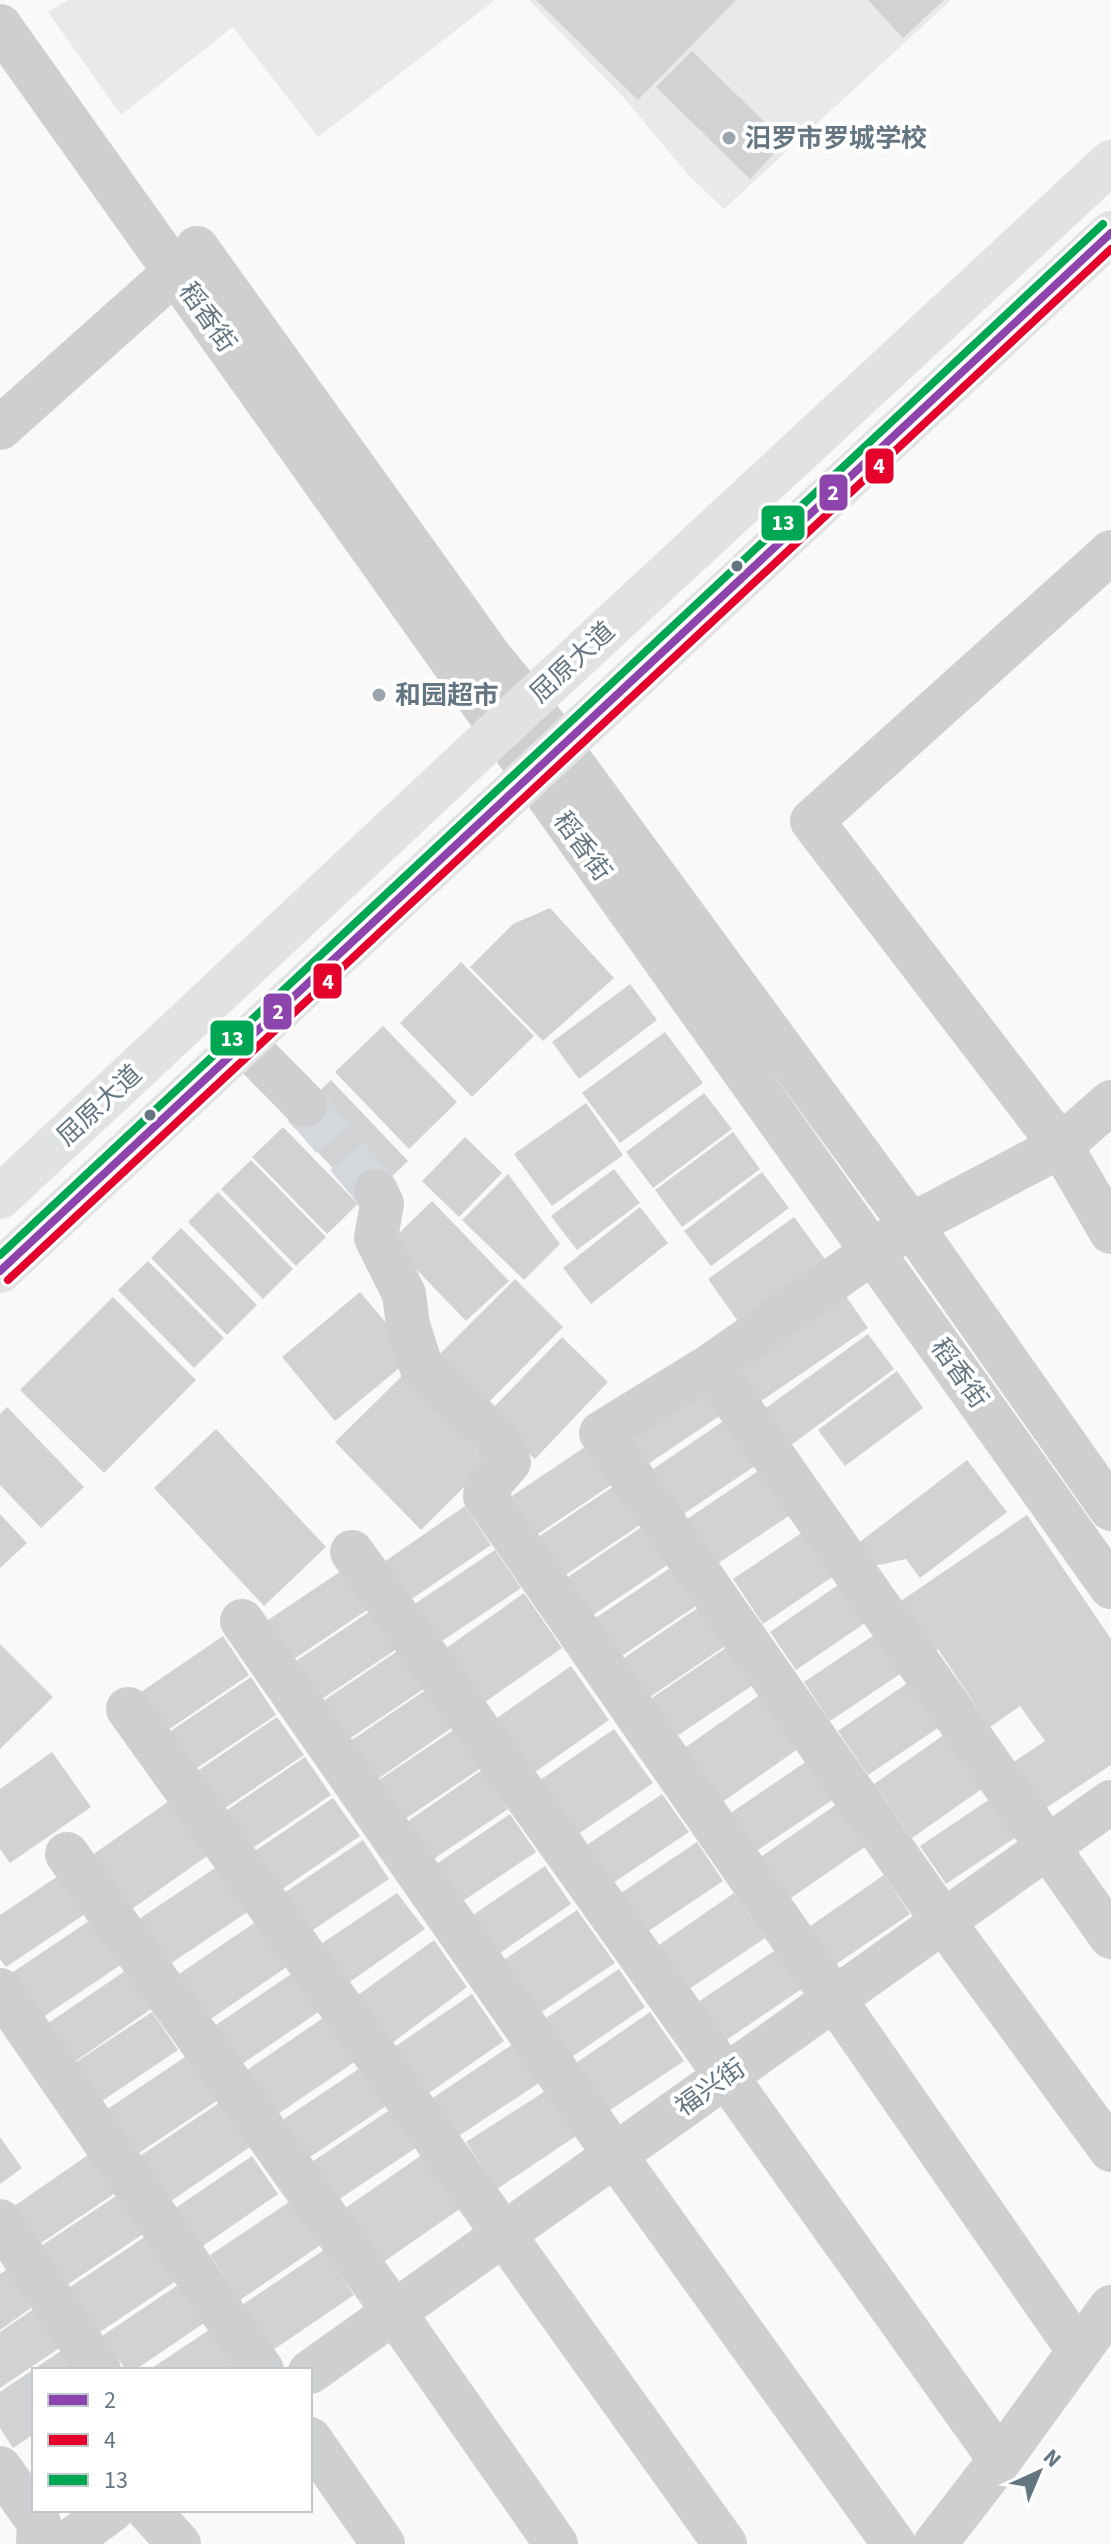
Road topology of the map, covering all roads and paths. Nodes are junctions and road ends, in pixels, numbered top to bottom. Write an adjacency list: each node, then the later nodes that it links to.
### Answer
1 (18, 0): 8 (street)
2 (0, 26): 5 (street, 稻香街)
3 (1111, 162): 8 (main road, 屈原大道)
4 (1111, 233): 9 (main road, 屈原大道)
5 (176, 271): 6 (street); 8 (street, 稻香街)
6 (0, 428)
7 (1111, 552): 13 (street)
8 (514, 716): 9 (street, 稻香街); 15 (main road, 屈原大道)
9 (545, 761): 10 (main road, 屈原大道); 16 (street); 18 (street, 稻香街)
10 (244, 1043): 12 (street); 19 (main road, 屈原大道)
11 (1111, 1102): 13 (street)
12 (305, 1105)
13 (1061, 1146): 16 (street); 17 (street)
14 (376, 1191): 32 (street)
15 (0, 1197)
16 (911, 1225): 18 (street); 21 (street)
17 (1111, 1232)
18 (874, 1252): 20 (street); 23 (street, 稻香街)
19 (0, 1271)
20 (710, 1366): 27 (street); 29 (street)
21 (1111, 1509)
22 (352, 1552): 33 (street)
23 (1108, 1575)
24 (242, 1621): 35 (street)
25 (128, 1709): 37 (street)
26 (1111, 1802): 27 (street, 福兴街)
27 (1047, 1847): 29 (street, 福兴街); 30 (street)
28 (67, 1854): 39 (street)
29 (943, 1921): 32 (street, 福兴街); 34 (street)
30 (1111, 1937)
31 (0, 1990): 42 (street)
32 (833, 2000): 33 (street, 福兴街); 40 (street)
33 (725, 2076): 35 (street, 福兴街); 45 (street)
34 (1111, 2150)
35 (615, 2155): 37 (street, 福兴街); 55 (street)
36 (0, 2221): 41 (street)
37 (504, 2233): 39 (street, 福兴街); 54 (street)
38 (1111, 2307): 40 (street)
39 (394, 2312): 43 (street, 福兴街); 53 (street)
40 (1078, 2350): 45 (street)
41 (98, 2368)
42 (261, 2368)
43 (312, 2371)
44 (312, 2442): 52 (street)
45 (1000, 2460): 56 (street)
46 (0, 2468): 49 (street)
47 (109, 2512): 50 (street)
48 (150, 2512): 51 (street)
49 (38, 2544)
50 (66, 2544)
51 (179, 2544)
52 (383, 2544)
53 (556, 2544)
54 (725, 2544)
55 (894, 2544)
56 (935, 2544)

